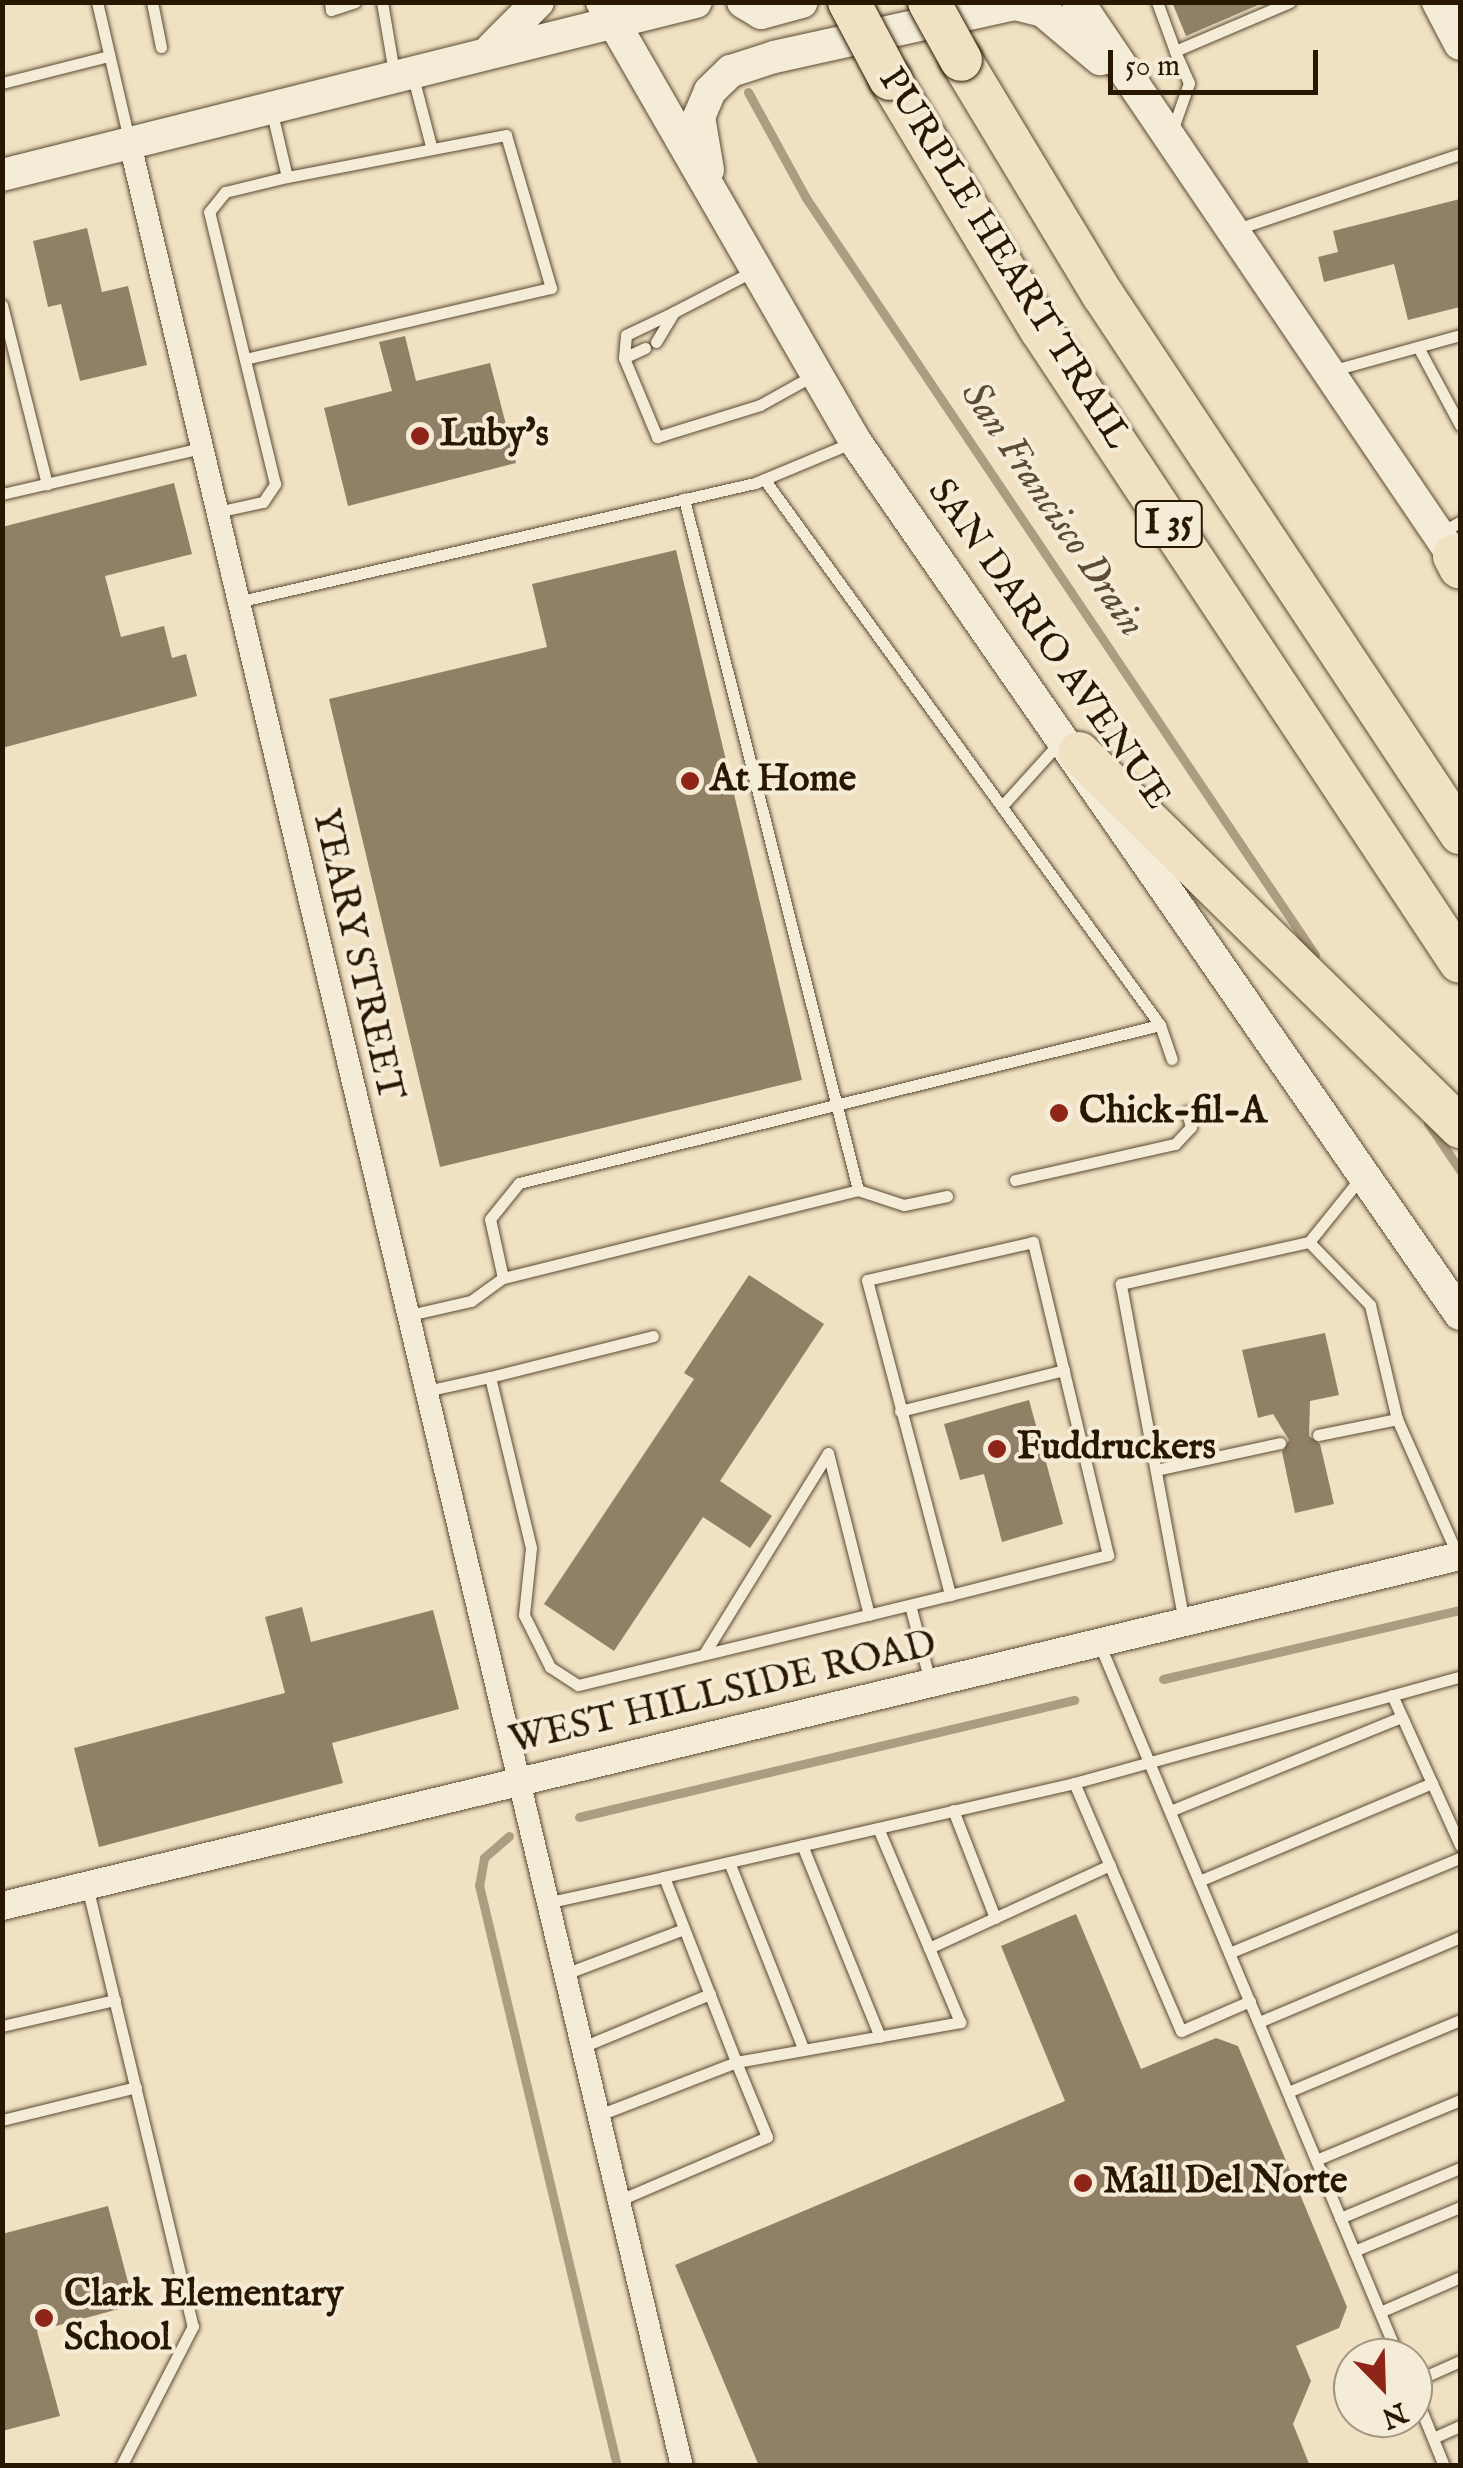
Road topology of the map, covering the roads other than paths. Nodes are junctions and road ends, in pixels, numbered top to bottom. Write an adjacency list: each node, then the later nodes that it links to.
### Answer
1 (97, 2): 21 (lane)
2 (152, 2): 18 (lane)
3 (330, 2): 4 (lane)
4 (355, 2)
5 (382, 2): 22 (lane)
6 (538, 2): 20 (main road)
7 (696, 2): 16 (main road)
8 (743, 2): 9 (main road)
9 (802, 2)
10 (849, 2): 56 (highway, PURPLE HEART TRAIL / I 35, bridge)
11 (929, 2): 55 (highway, PURPLE HEART TRAIL / I 35, bridge)
12 (1078, 2): 24 (main road)
13 (1158, 2): 19 (lane)
14 (1290, 2): 19 (lane)
15 (1438, 2): 17 (main road)
16 (608, 12): 20 (main road); 32 (main road, SAN DARIO AVENUE)
17 (1460, 44)
18 (161, 47)
19 (1176, 51): 26 (lane)
20 (482, 55): 22 (main road)
21 (109, 56): 23 (lane); 27 (lane)
22 (403, 75): 25 (main road); 28 (lane)
23 (2, 83)
24 (1132, 89): 26 (main road); 32 (main road)
25 (271, 109): 27 (main road); 31 (lane)
26 (1168, 140): 33 (main road)
27 (130, 144): 30 (main road); 45 (street, YEARY STREET)
28 (431, 146): 31 (lane); 39 (lane)
29 (1460, 154): 33 (lane)
30 (2, 175)
31 (288, 177): 39 (lane)
32 (712, 190): 34 (main road, SAN DARIO AVENUE)
33 (1230, 231): 41 (main road)
34 (753, 272): 36 (lane); 42 (main road, SAN DARIO AVENUE)
35 (2, 306): 47 (lane)
36 (674, 312): 40 (lane); 40 (lane)
37 (1460, 335): 38 (lane)
38 (1418, 347): 41 (lane); 43 (lane)
39 (244, 358): 50 (lane)
40 (624, 358): 42 (lane)
41 (1327, 372): 51 (main road)
42 (814, 375): 44 (main road, SAN DARIO AVENUE)
43 (1460, 425)
44 (854, 442): 46 (lane); 53 (main road, SAN DARIO AVENUE)
45 (201, 448): 47 (lane); 50 (street, YEARY STREET)
46 (764, 479): 49 (lane); 54 (lane)
47 (47, 484): 48 (lane)
48 (2, 494)
49 (684, 499): 52 (lane); 59 (lane)
50 (216, 512): 52 (street, YEARY STREET)
51 (1455, 549)
52 (237, 602): 69 (street, YEARY STREET)
53 (1072, 743): 54 (lane); 61 (highway); 62 (main road, SAN DARIO AVENUE)
54 (1002, 806): 57 (lane)
55 (1460, 833)
56 (1460, 962)
57 (1160, 1025): 58 (lane); 59 (lane)
58 (1172, 1059)
59 (839, 1106): 64 (lane); 67 (lane)
60 (1187, 1112): 63 (lane)
61 (1460, 1127)
62 (1365, 1173): 66 (lane); 68 (main road, SAN DARIO AVENUE)
63 (1015, 1180)
64 (858, 1190): 65 (lane); 67 (lane)
65 (947, 1196)
66 (1310, 1242): 75 (lane); 78 (lane)
67 (502, 1278): 69 (lane)
68 (1460, 1314)
69 (406, 1316): 73 (street, YEARY STREET)
70 (654, 1336): 72 (lane)
71 (1064, 1370): 74 (lane); 74 (lane); 80 (lane)
72 (490, 1377): 73 (lane); 85 (lane)
73 (424, 1392): 91 (street, YEARY STREET)
74 (900, 1411): 80 (lane)
75 (1397, 1418): 76 (lane); 79 (lane)
76 (1318, 1434)
77 (1280, 1443): 78 (lane)
78 (1156, 1470): 83 (lane)
79 (1459, 1556): 83 (street, WEST HILLSIDE ROAD)
80 (950, 1596): 81 (lane)
81 (910, 1605): 82 (lane); 87 (lane)
82 (868, 1615): 85 (lane); 85 (lane)
83 (1184, 1622): 84 (street, WEST HILLSIDE ROAD)
84 (1099, 1642): 87 (street, WEST HILLSIDE ROAD); 90 (lane)
85 (704, 1654)
86 (1460, 1677): 88 (lane)
87 (930, 1682): 91 (street, WEST HILLSIDE ROAD)
88 (1392, 1695): 89 (lane); 90 (lane)
89 (1402, 1716): 93 (lane); 95 (lane)
90 (1148, 1758): 92 (lane); 95 (lane)
91 (516, 1782): 104 (street, WEST HILLSIDE ROAD); 105 (street, YEARY STREET)
92 (1074, 1782): 94 (lane); 101 (lane)
93 (1432, 1782): 97 (lane); 103 (lane)
94 (953, 1810): 96 (lane); 107 (lane)
95 (1170, 1811): 103 (lane)
96 (878, 1828): 98 (lane); 110 (lane)
97 (1460, 1844)
98 (802, 1845): 100 (lane); 119 (lane)
99 (1460, 1858): 111 (lane)
100 (729, 1862): 102 (lane); 121 (lane)
101 (1110, 1865): 107 (lane); 115 (lane)
102 (664, 1877): 105 (lane); 108 (lane)
103 (1199, 1881): 111 (lane)
104 (87, 1886): 106 (street, WEST HILLSIDE ROAD); 114 (lane)
105 (545, 1903): 112 (street, YEARY STREET)
106 (2, 1906)
107 (995, 1918): 110 (lane)
108 (684, 1928): 112 (lane); 113 (lane)
109 (1460, 1937): 117 (lane)
110 (928, 1948): 119 (lane)
111 (1229, 1953): 115 (lane)
112 (562, 1975): 120 (street, YEARY STREET)
113 (710, 1994): 120 (lane); 122 (lane)
114 (115, 2000): 118 (lane); 123 (lane)
115 (1250, 2002): 117 (lane)
116 (1460, 2020): 124 (lane)
117 (1259, 2022): 124 (lane)
118 (2, 2026)
119 (880, 2036): 121 (lane)
120 (580, 2048): 126 (street, YEARY STREET)
121 (804, 2050): 122 (lane)
122 (736, 2062): 126 (lane); 130 (lane)
123 (136, 2087): 127 (lane); 141 (lane)
124 (1288, 2092): 128 (lane)
125 (1460, 2100): 128 (lane)
126 (596, 2116): 130 (street, YEARY STREET)
127 (2, 2120)
128 (1316, 2160): 132 (lane)
129 (1460, 2168): 132 (lane)
130 (618, 2201): 142 (street, YEARY STREET)
131 (1460, 2207): 133 (lane)
132 (1340, 2218): 133 (lane)
133 (1354, 2251): 135 (lane)
134 (1460, 2277): 135 (lane)
135 (1380, 2312): 136 (lane)
136 (1391, 2338)
137 (1460, 2361): 138 (lane)
138 (1433, 2373)
139 (1460, 2426): 140 (lane)
140 (1433, 2438): 143 (lane)
141 (121, 2466)
142 (682, 2466)
143 (1444, 2466)

